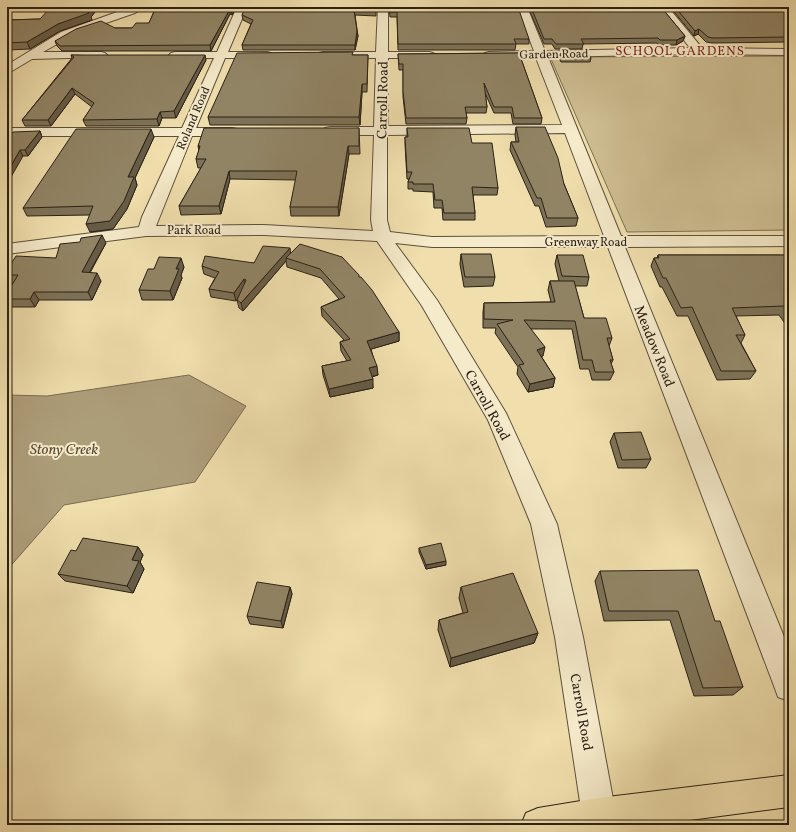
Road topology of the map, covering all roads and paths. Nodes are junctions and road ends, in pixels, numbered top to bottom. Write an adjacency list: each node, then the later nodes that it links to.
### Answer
1 (140, 7): 17 (street)
2 (242, 7): 11 (street, Roland Road)
3 (383, 7): 14 (street, Carroll Road)
4 (522, 7): 8 (street, Meadow Road)
5 (663, 7): 6 (street)
6 (699, 52): 7 (street, Garden Road); 8 (street, Garden Road)
7 (789, 52)
8 (541, 54): 16 (street, Garden Road); 19 (street, Meadow Road)
9 (111, 55): 17 (street)
10 (166, 55): 11 (street)
11 (221, 55): 12 (street); 23 (street, Roland Road)
12 (275, 55)
13 (313, 55): 14 (street)
14 (382, 55): 15 (street); 21 (street, Carroll Road)
15 (438, 55)
16 (478, 55)
17 (32, 56): 18 (street)
18 (7, 70)
19 (568, 129): 21 (street); 28 (street, Meadow Road)
20 (319, 131): 21 (street)
21 (381, 131): 26 (street, Carroll Road)
22 (7, 132): 23 (street)
23 (187, 132): 24 (street); 25 (street, Roland Road)
24 (241, 132)
25 (146, 230): 26 (street, Park Road); 29 (street, Park Road)
26 (382, 236): 28 (street, Greenway Road); 32 (street, Carroll Road)
27 (789, 241): 28 (street, Greenway Road)
28 (614, 242): 30 (street, Meadow Road)
29 (7, 249)
30 (789, 686)
31 (789, 791): 32 (main road)
32 (599, 815): 33 (main road)
33 (538, 825)

